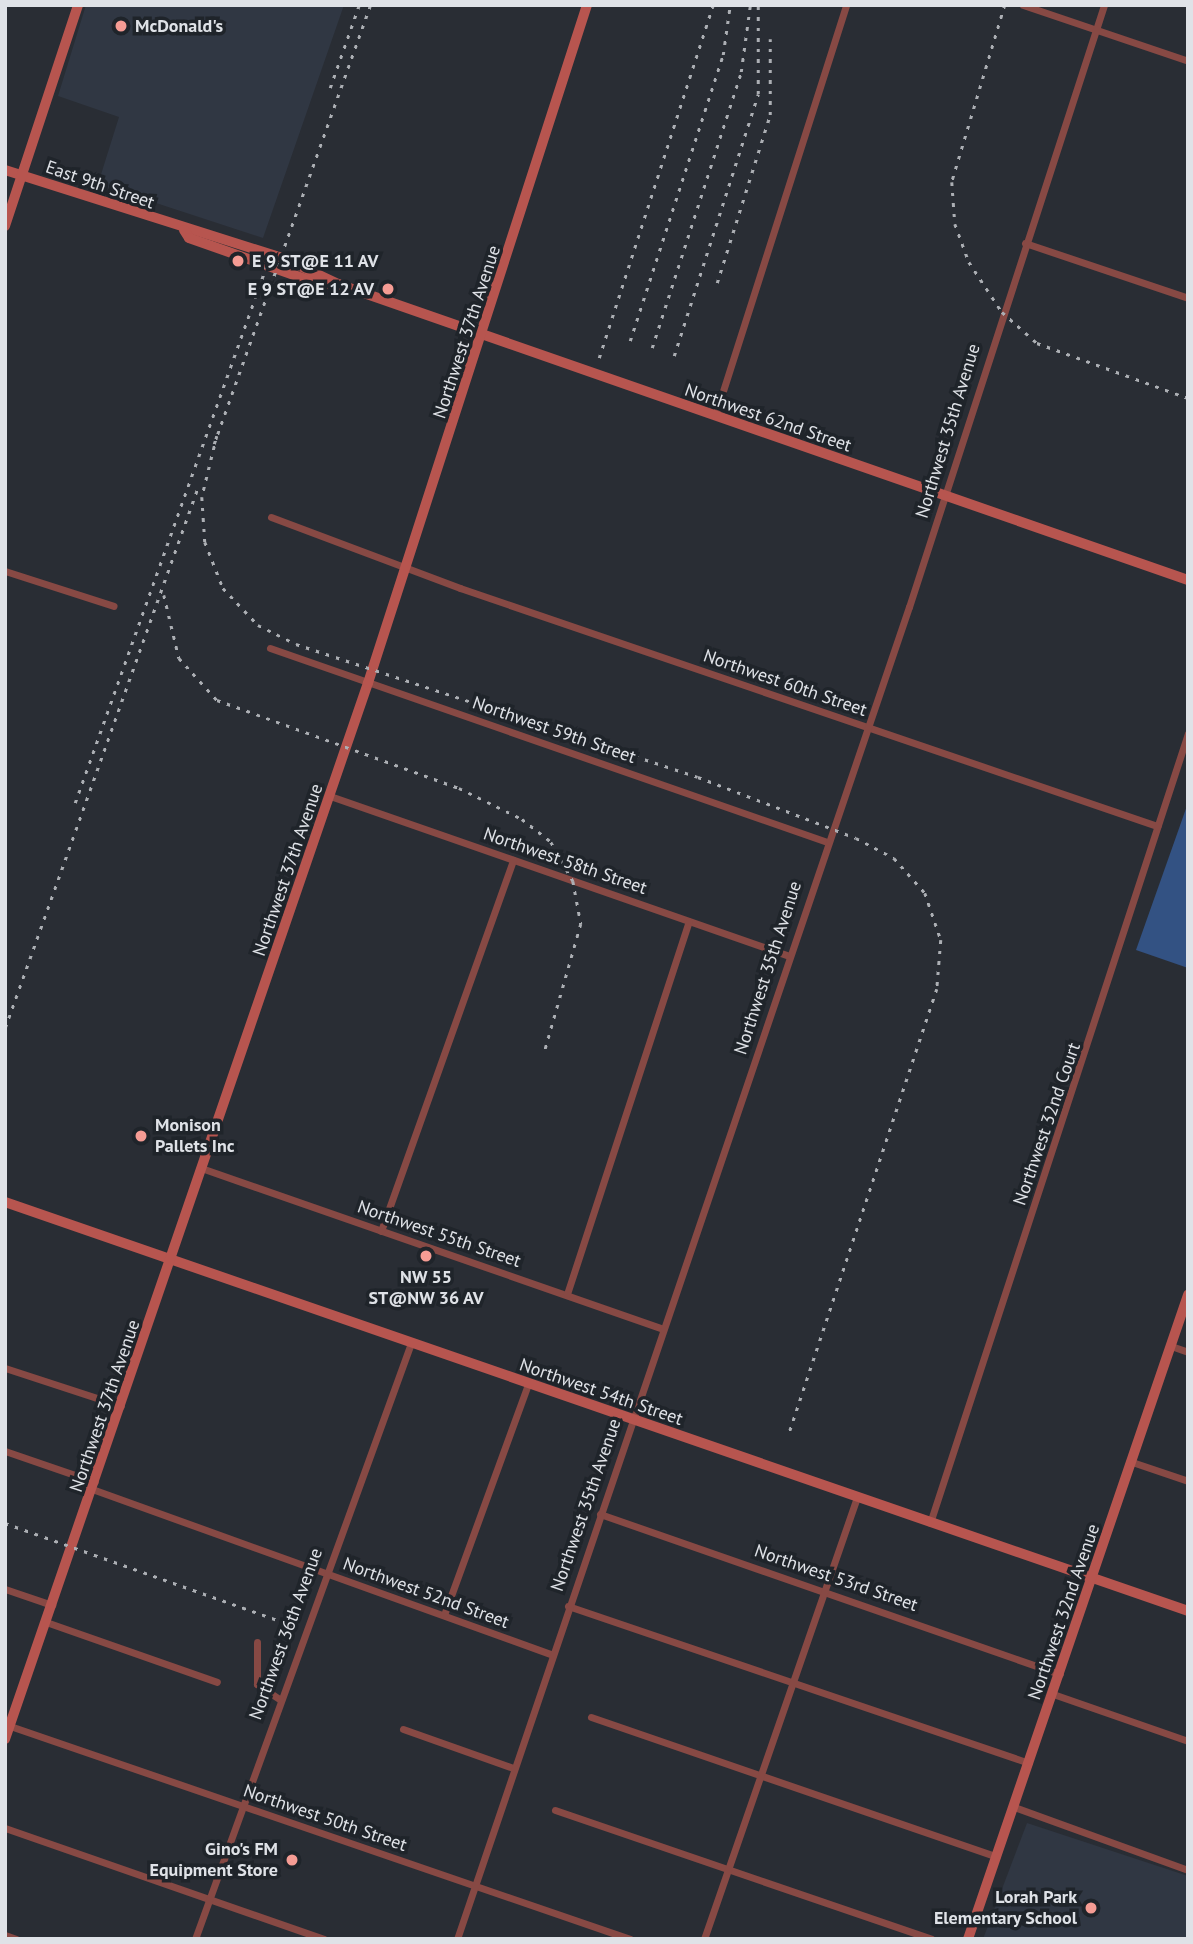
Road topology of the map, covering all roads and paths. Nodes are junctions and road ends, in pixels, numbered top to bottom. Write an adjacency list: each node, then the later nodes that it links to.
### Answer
1 (78, 5): 9 (main road)
2 (587, 5): 17 (main road, Northwest 37th Avenue)
3 (846, 5): 18 (street)
4 (1023, 5): 6 (street)
5 (1104, 5): 6 (street, Northwest 35th Avenue)
6 (1096, 30): 7 (street); 12 (street, Northwest 35th Avenue)
7 (1188, 61)
8 (5, 170): 9 (main road, East 9th Street)
9 (23, 176): 10 (main road); 11 (main road, East 9th Street)
10 (5, 226)
11 (184, 230): 13 (main road, East 9th Street); 14 (main road, East 9th Street)
12 (1025, 243): 16 (street); 19 (street, Northwest 35th Avenue)
13 (280, 257): 15 (main road, Northwest 62nd Street)
14 (276, 268): 15 (main road, Northwest 62nd Street)
15 (338, 284): 17 (main road, Northwest 62nd Street)
16 (1188, 298)
17 (484, 335): 18 (main road, Northwest 62nd Street); 21 (main road, Northwest 37th Avenue)
18 (715, 416): 19 (main road, Northwest 62nd Street)
19 (944, 497): 23 (main road, Northwest 62nd Street); 27 (street, Northwest 35th Avenue)
20 (271, 517): 21 (street, Northwest 60th Street)
21 (406, 564): 26 (main road, Northwest 37th Avenue); 27 (street, Northwest 60th Street)
22 (5, 570): 24 (street)
23 (1188, 580)
24 (114, 606)
25 (270, 649): 26 (street, Northwest 59th Street)
26 (368, 683): 29 (main road, Northwest 37th Avenue); 31 (street, Northwest 59th Street)
27 (869, 728): 30 (street, Northwest 60th Street); 31 (street, Northwest 35th Avenue)
28 (1188, 733): 30 (street, Northwest 32nd Court)
29 (330, 796): 32 (street, Northwest 58th Street); 35 (main road, Northwest 37th Avenue)
30 (1157, 826): 55 (street, Northwest 32nd Court)
31 (827, 842): 34 (street, Northwest 35th Avenue)
32 (513, 860): 33 (street, Northwest 58th Street); 37 (street)
33 (690, 921): 34 (street, Northwest 58th Street); 39 (street)
34 (789, 956): 41 (street, Northwest 35th Avenue)
35 (204, 1169): 37 (street, Northwest 55th Street); 38 (main road, Northwest 37th Avenue)
36 (5, 1202): 38 (main road, Northwest 54th Street)
37 (381, 1231): 39 (street, Northwest 55th Street)
38 (172, 1258): 42 (main road, Northwest 54th Street); 47 (main road, Northwest 37th Avenue)
39 (567, 1294): 41 (street, Northwest 55th Street)
40 (1188, 1295): 43 (main road, Northwest 32nd Avenue)
41 (663, 1329): 48 (street, Northwest 35th Avenue)
42 (411, 1343): 46 (main road, Northwest 54th Street); 56 (street, Northwest 36th Avenue)
43 (1171, 1346): 44 (street); 50 (main road, Northwest 32nd Avenue)
44 (1188, 1352)
45 (5, 1368): 47 (street)
46 (528, 1384): 48 (main road, Northwest 54th Street); 63 (street)
47 (121, 1406): 52 (main road, Northwest 37th Avenue)
48 (632, 1419): 53 (main road, Northwest 54th Street); 54 (street, Northwest 35th Avenue)
49 (5, 1451): 52 (street, Northwest 52nd Street)
50 (1132, 1462): 51 (street); 57 (main road, Northwest 32nd Avenue)
51 (1188, 1481)
52 (94, 1485): 56 (street, Northwest 52nd Street); 60 (main road, Northwest 37th Avenue)
53 (857, 1497): 55 (main road, Northwest 54th Street); 59 (street)
54 (600, 1514): 59 (street, Northwest 53rd Street); 61 (street, Northwest 35th Avenue)
55 (930, 1523): 57 (main road, Northwest 54th Street)
56 (324, 1573): 63 (street, Northwest 52nd Street); 71 (street, Northwest 36th Avenue)
57 (1093, 1579): 62 (main road, Northwest 54th Street); 67 (main road, Northwest 32nd Avenue)
58 (5, 1589): 60 (street)
59 (824, 1591): 67 (street, Northwest 53rd Street); 69 (street)
60 (52, 1605): 64 (main road, Northwest 37th Avenue)
61 (568, 1606): 66 (street, Northwest 35th Avenue); 69 (street)
62 (1188, 1611)
63 (444, 1615): 66 (street, Northwest 52nd Street)
64 (46, 1622): 68 (street); 74 (main road, Northwest 37th Avenue)
65 (257, 1642): 71 (street)
66 (552, 1655): 77 (street, Northwest 35th Avenue)
67 (1060, 1674): 70 (main road, Northwest 32nd Avenue)
68 (217, 1682)
69 (793, 1684): 76 (street); 78 (street)
70 (1053, 1694): 75 (street); 76 (main road, Northwest 32nd Avenue)
71 (279, 1699): 79 (street, Northwest 36th Avenue)
72 (591, 1717): 78 (street)
73 (403, 1729): 77 (street)
74 (7, 1731): 79 (street, Northwest 50th Street)
75 (1188, 1741)
76 (1029, 1763): 80 (main road, Northwest 32nd Avenue)
77 (513, 1768): 86 (street, Northwest 35th Avenue)
78 (760, 1776): 83 (street); 84 (street)
79 (242, 1806): 86 (street, Northwest 50th Street); 87 (street, Northwest 36th Avenue)
80 (1014, 1807): 83 (main road, Northwest 32nd Avenue); 85 (street)
81 (555, 1810): 84 (street)
82 (5, 1828): 87 (street)
83 (997, 1857): 96 (main road, Northwest 32nd Avenue)
84 (728, 1868): 94 (street); 95 (street)
85 (1188, 1870)
86 (475, 1886): 92 (street, Northwest 35th Avenue); 93 (street, Northwest 50th Street)
87 (210, 1898): 90 (street, Northwest 36th Avenue); 91 (street)
88 (5, 1935): 89 (street)
89 (16, 1939)
90 (195, 1939)
91 (324, 1939)
92 (457, 1939)
93 (629, 1939)
94 (704, 1939)
95 (931, 1939)
96 (968, 1939)

